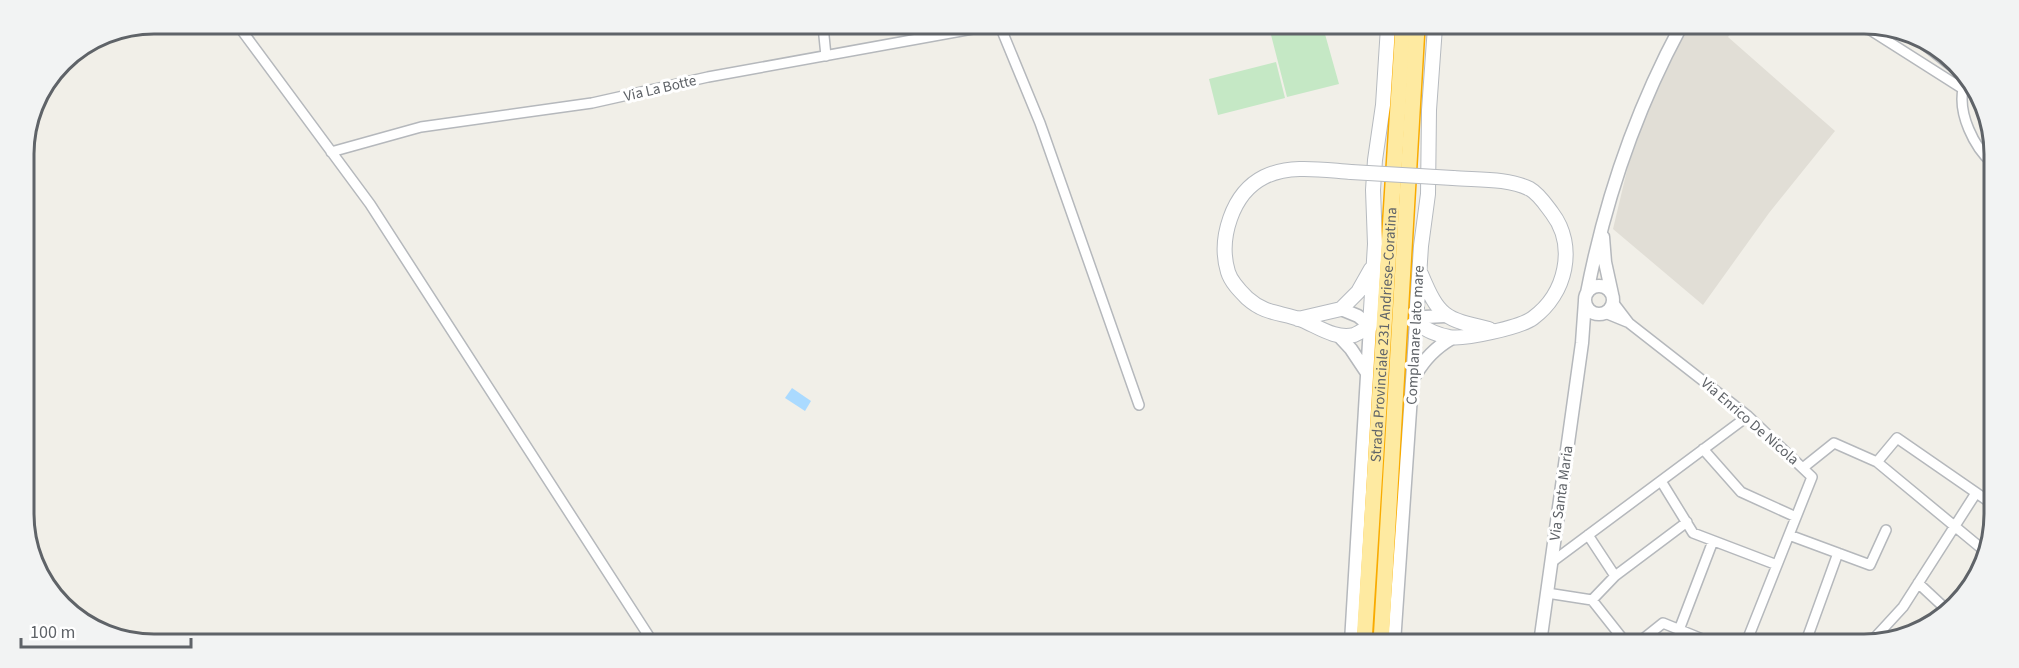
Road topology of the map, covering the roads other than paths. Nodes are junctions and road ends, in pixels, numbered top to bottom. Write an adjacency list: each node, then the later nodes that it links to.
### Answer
1 (244, 34): 13 (street)
2 (823, 34): 11 (street)
3 (946, 34): 11 (street, Via La Botte)
4 (1003, 34): 33 (street)
5 (1388, 34): 16 (main road)
6 (1403, 34): 60 (highway, Strada Provinciale 231 Andriese-Coratina)
7 (1417, 34): 61 (highway, Strada Provinciale 231 Andriese-Coratina)
8 (1434, 34): 17 (main road, Complanare lato mare)
9 (1677, 34): 15 (street, Via Santa Maria)
10 (1879, 36): 12 (street)
11 (826, 56): 13 (street, Via La Botte)
12 (1963, 89): 14 (street)
13 (332, 152): 69 (street)
14 (1984, 155)
15 (1604, 216): 18 (street, Via Santa Maria); 19 (street, Via Santa Maria)
16 (1374, 265): 20 (main road); 26 (main road)
17 (1419, 270): 22 (main road); 24 (main road, Complanare lato mare)
18 (1586, 297): 19 (street); 21 (street); 30 (street, Via Santa Maria)
19 (1613, 298): 21 (street); 25 (street, Via Enrico De Nicola)
20 (1341, 309): 23 (main road); 26 (street)
21 (1601, 314): 25 (street, Via Enrico De Nicola); 30 (street, Via Santa Maria)
22 (1445, 316): 24 (street); 27 (main road)
23 (1298, 319): 27 (main road, bridge); 28 (main road)
24 (1416, 323): 29 (main road); 32 (street, Complanare lato mare)
25 (1629, 323): 34 (street, Via Enrico De Nicola)
26 (1370, 326): 28 (main road); 31 (street)
27 (1494, 331): 29 (main road)
28 (1338, 336): 31 (street)
29 (1452, 338): 32 (street)
30 (1582, 343): 50 (street, Via Santa Maria)
31 (1367, 373): 59 (street)
32 (1413, 379): 62 (street, Complanare lato mare)
33 (1139, 405)
34 (1748, 416): 35 (street); 37 (street, Via Enrico De Nicola)
35 (1703, 449): 38 (street); 41 (street)
36 (1877, 462): 37 (street); 39 (street); 43 (street)
37 (1804, 467): 41 (street, Via Enrico De Nicola)
38 (1661, 481): 42 (street); 45 (street)
39 (1976, 493): 40 (street); 43 (street)
40 (1984, 498)
41 (1796, 518): 46 (street, Via Enrico De Nicola)
42 (1687, 522): 47 (street); 52 (street)
43 (1954, 526): 48 (street); 53 (street)
44 (1886, 530): 49 (street)
45 (1588, 535): 50 (street); 52 (street)
46 (1789, 535): 49 (street); 51 (street, Via Enrico De Nicola)
47 (1713, 541): 51 (street); 57 (street)
48 (1979, 547)
49 (1838, 553): 68 (street)
50 (1552, 562): 54 (street, Via Santa Maria)
51 (1777, 566): 67 (street, Via Enrico De Nicola)
52 (1615, 576): 55 (street)
53 (1918, 583): 56 (street); 58 (street)
54 (1547, 593): 55 (street); 63 (street, Via Santa Maria)
55 (1592, 600): 64 (street)
56 (1942, 606)
57 (1679, 630): 65 (street); 66 (street)
58 (1883, 632)
59 (1352, 633)
60 (1365, 633)
61 (1382, 633)
62 (1395, 633)
63 (1541, 633)
64 (1618, 633)
65 (1650, 633)
66 (1687, 633)
67 (1750, 633)
68 (1809, 633)
69 (647, 634)

